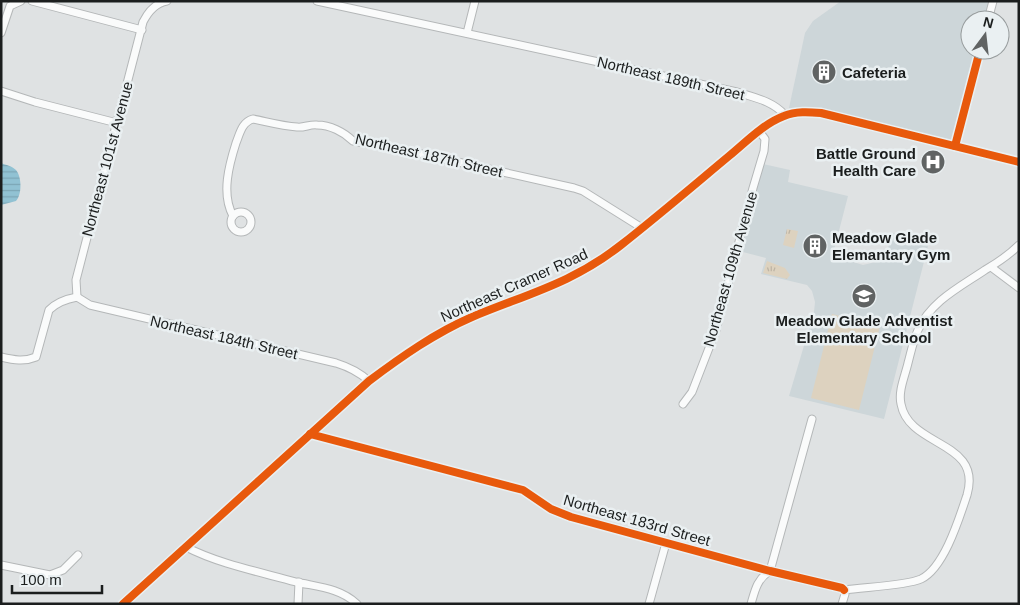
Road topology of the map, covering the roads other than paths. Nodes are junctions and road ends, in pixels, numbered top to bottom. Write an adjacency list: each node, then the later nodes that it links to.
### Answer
1 (22, 1): 7 (street)
2 (32, 1): 6 (street)
3 (168, 1): 6 (street)
4 (317, 1): 8 (street, Northeast 189th Street)
5 (475, 1): 8 (street)
6 (143, 26): 12 (street, Northeast 101st Avenue)
7 (1, 33)
8 (467, 33): 11 (street, Northeast 189th Street)
9 (977, 60): 14 (street)
10 (1, 91): 12 (street)
11 (785, 115): 13 (street, Northeast Cramer Road); 14 (street)
12 (117, 123): 21 (street, Northeast 101st Avenue)
13 (759, 131): 17 (street, Northeast Cramer Road); 24 (street, Northeast 109th Avenue)
14 (955, 146): 15 (street)
15 (1019, 162)
16 (233, 216): 17 (street, Northeast 187th Street)
17 (642, 228): 23 (street, Northeast Cramer Road)
18 (1019, 245): 19 (street)
19 (991, 267): 20 (street); 33 (street)
20 (1019, 288)
21 (77, 297): 22 (street); 23 (street, Northeast 184th Street)
22 (1, 357)
23 (369, 381): 26 (street, Northeast Cramer Road)
24 (683, 404)
25 (812, 419): 31 (street)
26 (310, 434): 27 (street, Northeast 183rd Street); 28 (street, Northeast Cramer Road)
27 (666, 543): 31 (street, Northeast 183rd Street); 37 (street)
28 (186, 547): 32 (street); 34 (street, Northeast Cramer Road)
29 (78, 555): 30 (street)
30 (1, 565)
31 (770, 571): 33 (street, Northeast 183rd Street); 38 (street)
32 (299, 582): 35 (street); 36 (street)
33 (844, 590): 39 (street)
34 (123, 604)
35 (298, 604)
36 (357, 604)
37 (649, 604)
38 (751, 604)
39 (842, 604)

